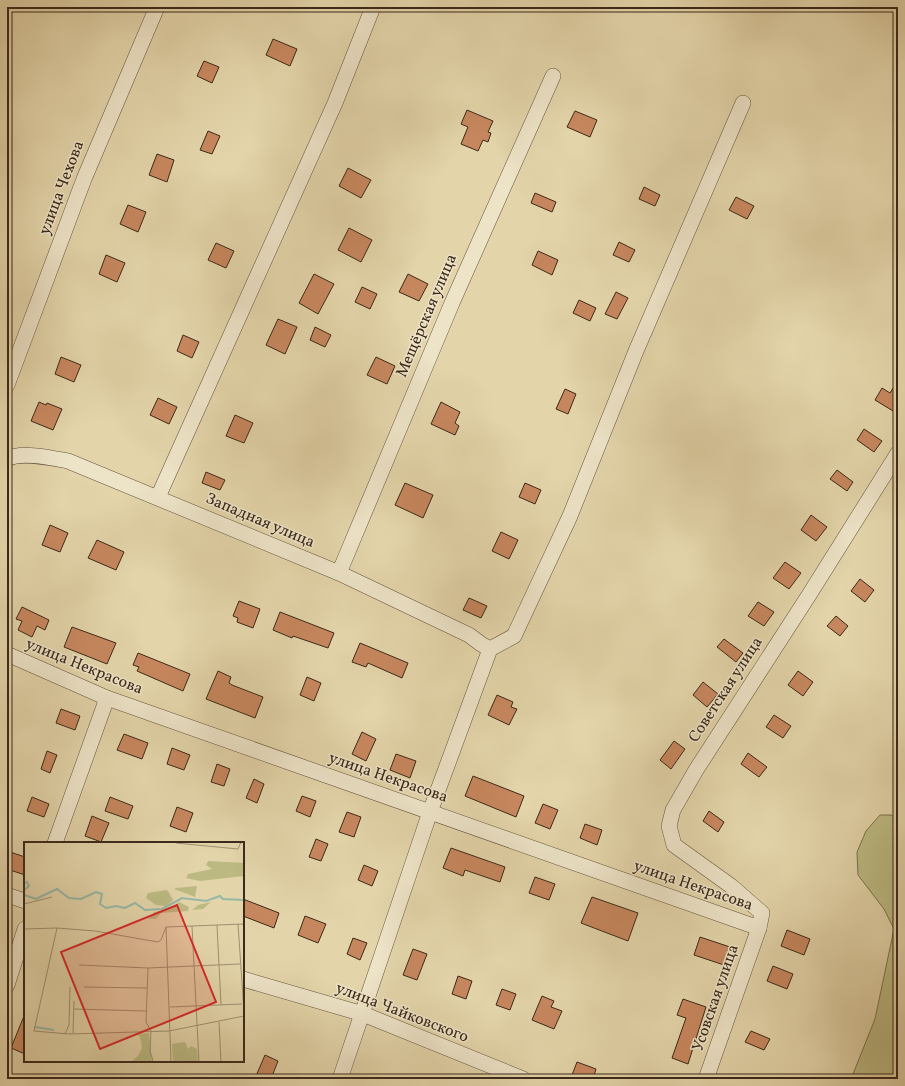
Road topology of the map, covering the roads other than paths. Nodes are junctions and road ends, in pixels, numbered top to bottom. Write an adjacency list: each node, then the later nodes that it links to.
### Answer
1 (157, 7): 5 (street, улица Чехова)
2 (373, 7): 8 (street)
3 (553, 76): 9 (street, Мещёрская улица)
4 (743, 103): 10 (street)
5 (7, 385)
6 (898, 453): 17 (street, Советская улица)
7 (7, 459): 8 (street, Западная улица)
8 (158, 497): 9 (street, Западная улица)
9 (339, 573): 10 (street, Западная улица)
10 (490, 649): 13 (street)
11 (7, 654): 12 (street, улица Некрасова)
12 (107, 698): 13 (street, улица Некрасова); 14 (street)
13 (430, 812): 17 (street, улица Некрасова); 21 (street)
14 (55, 842)
15 (7, 895): 16 (street)
16 (24, 901)
17 (759, 928): 24 (street, Усовская улица)
18 (24, 932): 20 (street)
19 (244, 979): 21 (street, улица Чайковского)
20 (7, 985)
21 (363, 1014): 22 (street); 23 (street, улица Чайковского)
22 (340, 1079)
23 (523, 1079)
24 (706, 1079)

